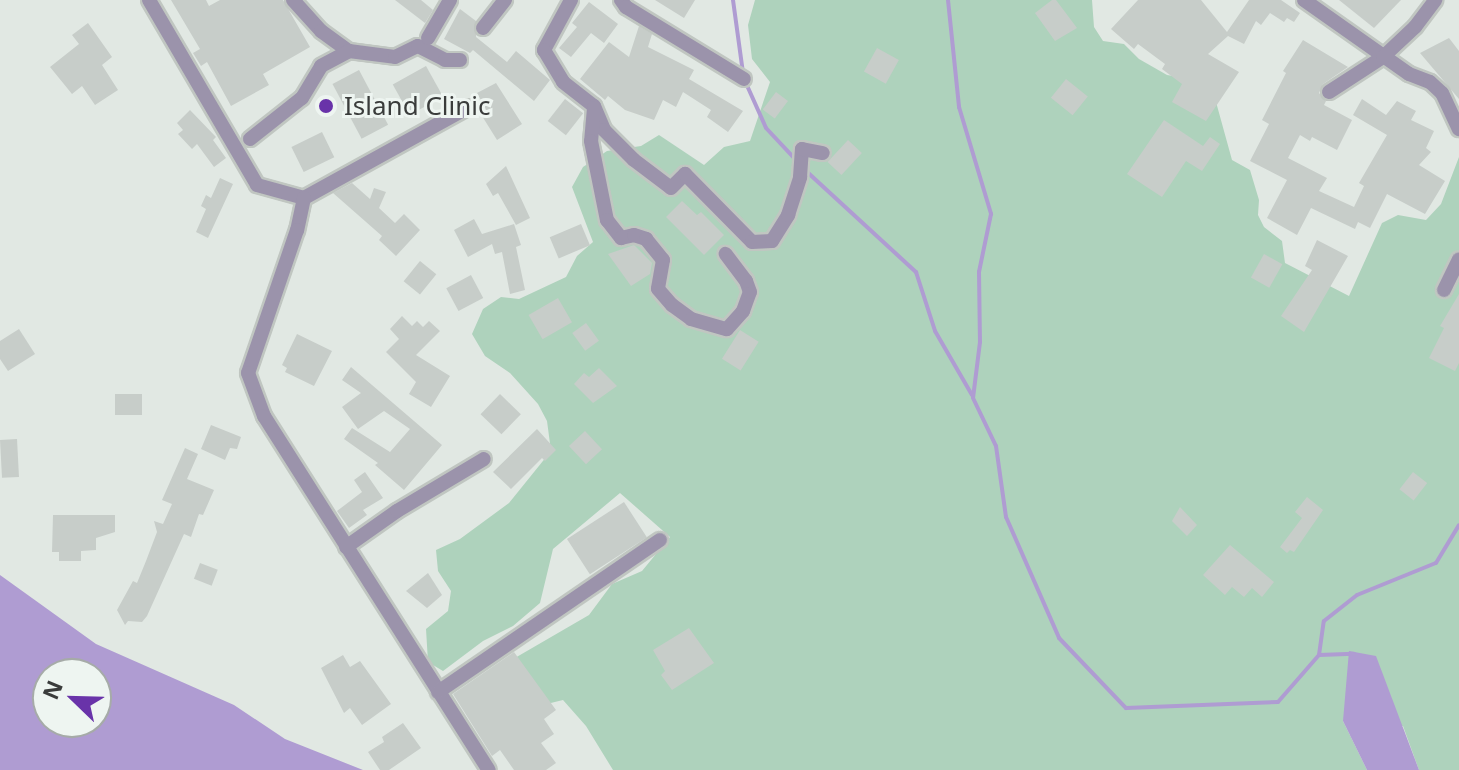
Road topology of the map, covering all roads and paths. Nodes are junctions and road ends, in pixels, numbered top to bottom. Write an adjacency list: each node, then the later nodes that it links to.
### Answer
1 (149, 0): 21 (street)
2 (293, 0): 11 (street)
3 (450, 0): 10 (street)
4 (505, 0): 9 (street)
5 (571, 0): 16 (street)
6 (621, 0): 14 (street)
7 (1304, 0): 12 (street)
8 (1435, 0): 12 (street)
9 (483, 28)
10 (428, 38)
11 (349, 51): 13 (street); 19 (street)
12 (1383, 57): 15 (street); 18 (street)
13 (460, 60)
14 (744, 79)
15 (1329, 92)
16 (594, 106): 20 (street); 22 (street)
17 (469, 107): 21 (street)
18 (1459, 129)
19 (250, 139)
20 (823, 153)
21 (304, 198): 27 (street)
22 (726, 254)
23 (1459, 259): 24 (street)
24 (1444, 290)
25 (484, 459): 27 (street)
26 (660, 540): 28 (street)
27 (346, 547): 28 (street)
28 (438, 692): 29 (street)
29 (489, 770)

